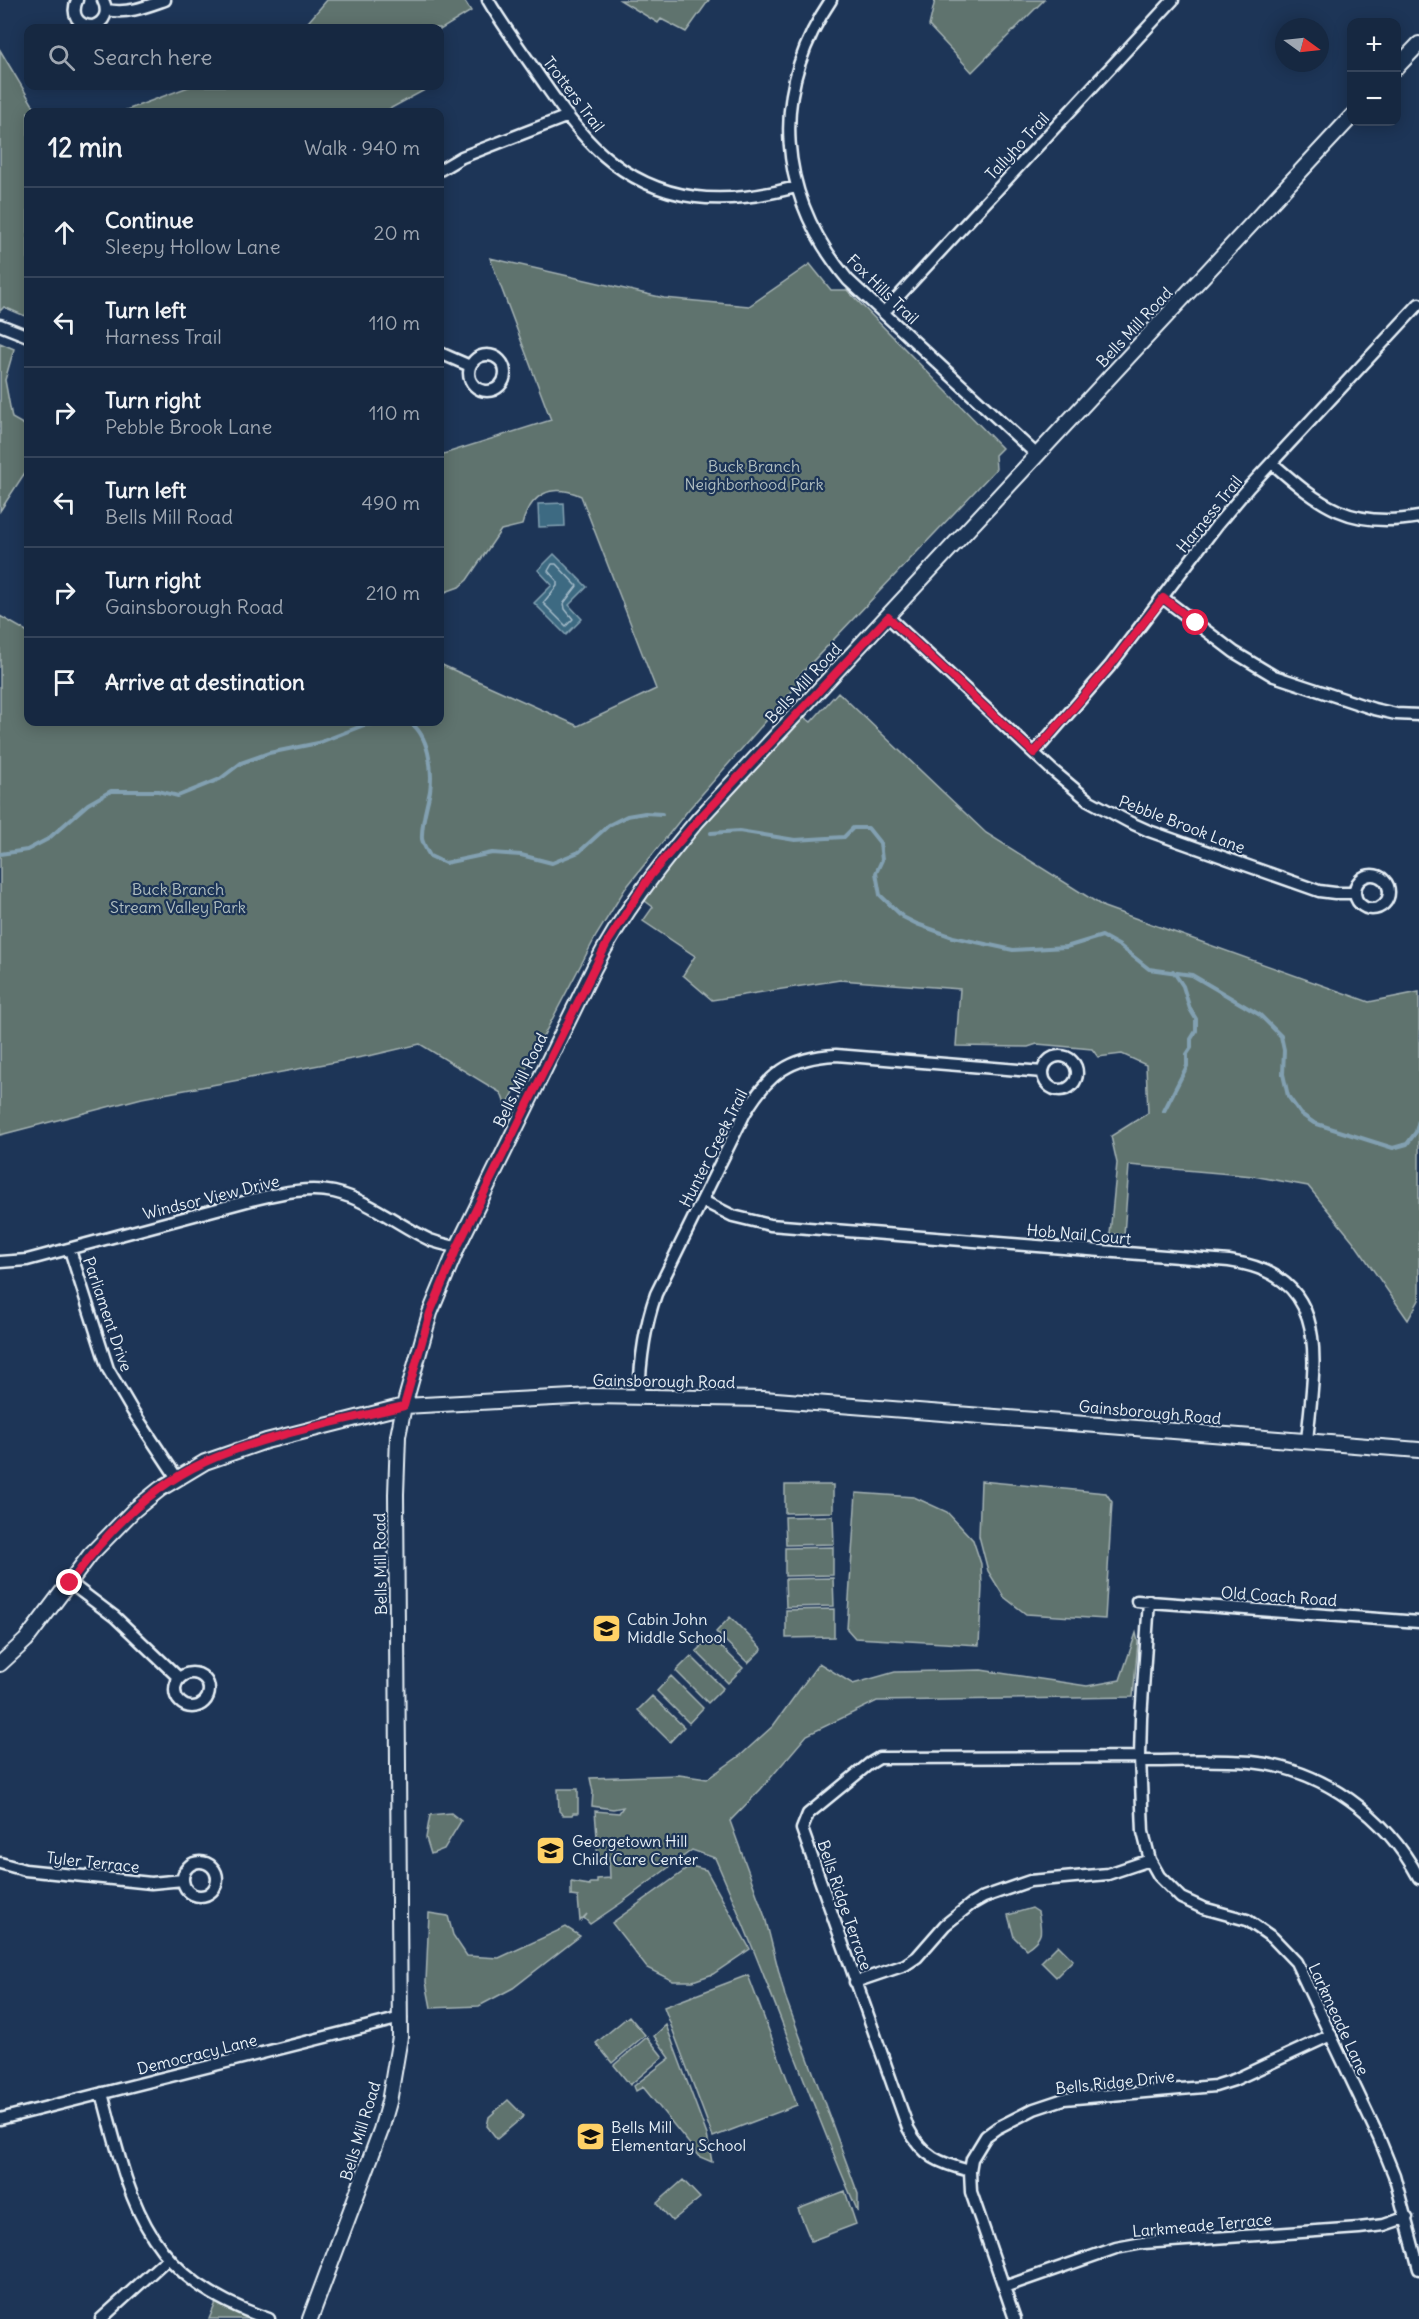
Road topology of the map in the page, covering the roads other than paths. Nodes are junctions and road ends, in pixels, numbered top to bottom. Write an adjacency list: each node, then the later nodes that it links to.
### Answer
1 (77, 0): 7 (street)
2 (165, 0): 6 (street)
3 (488, 0): 11 (street, Trotters Trail)
4 (831, 0): 14 (street, Fox Hills Trail)
5 (1173, 0): 16 (street, Tallyho Trail)
6 (105, 5): 8 (street)
7 (84, 24)
8 (98, 24)
9 (1419, 44): 10 (street)
10 (1401, 63)
11 (568, 116): 13 (street); 14 (street, Trotters Trail)
12 (1347, 121): 21 (street, Bells Mill Road)
13 (444, 168)
14 (796, 187): 16 (street, Fox Hills Trail)
15 (1419, 304): 22 (street, Harness Trail)
16 (884, 312): 21 (street, Fox Hills Trail)
17 (0, 326): 18 (street)
18 (24, 335)
19 (444, 355): 20 (street)
20 (470, 366)
21 (1038, 456): 25 (street, Bells Mill Road)
22 (1272, 464): 23 (street); 24 (street, Harness Trail)
23 (1419, 517)
24 (1163, 598): 26 (street); 27 (street, Harness Trail)
25 (888, 617): 27 (street, Pebble Brook Lane); 31 (street, Bells Mill Road)
26 (1419, 715)
27 (1034, 753): 28 (street, Pebble Brook Lane)
28 (1355, 893)
29 (1043, 1072): 30 (street, Hunter Creek Trail)
30 (703, 1201): 34 (street, Hunter Creek Trail); 36 (street, Hob Nail Court)
31 (457, 1248): 32 (street, Windsor View Drive); 35 (street, Bells Mill Road)
32 (70, 1250): 33 (street, Windsor View Drive); 38 (street, Parliament Drive)
33 (0, 1262)
34 (639, 1397): 35 (street, Gainsborough Road); 36 (street, Gainsborough Road)
35 (404, 1406): 38 (street, Gainsborough Road); 51 (street, Bells Mill Road)
36 (1307, 1441): 37 (street, Gainsborough Road)
37 (1419, 1450)
38 (177, 1478): 39 (street, Gainsborough Road)
39 (70, 1583): 43 (street, Gainsborough Road); 44 (street)
40 (1137, 1601): 41 (street, Old Coach Road)
41 (1149, 1601): 42 (street, Old Coach Road); 45 (street, Larkmeade Lane)
42 (1419, 1622)
43 (0, 1664)
44 (179, 1678)
45 (1140, 1759): 46 (street, Larkmeade Lane); 48 (street, Bells Ridge Terrace); 50 (street, Bells Ridge Terrace)
46 (1150, 1860): 50 (street); 52 (street, Larkmeade Lane)
47 (0, 1863): 49 (street, Tyler Terrace)
48 (1419, 1878)
49 (183, 1880)
50 (855, 1982): 55 (street, Bells Ridge Terrace)
51 (401, 2018): 53 (street, Democracy Lane); 63 (street, Bells Mill Road)
52 (1331, 2035): 55 (street, Bells Ridge Drive); 56 (street, Larkmeade Lane)
53 (102, 2093): 54 (street, Democracy Lane); 57 (street)
54 (0, 2119)
55 (970, 2171): 59 (street)
56 (1407, 2217): 58 (street, Larkmeade Lane); 59 (street, Larkmeade Terrace)
57 (168, 2258): 60 (street); 62 (street)
58 (1419, 2270)
59 (1004, 2287): 64 (street)
60 (112, 2315): 61 (street)
61 (101, 2319)
62 (269, 2319)
63 (310, 2319)
64 (1015, 2319)

